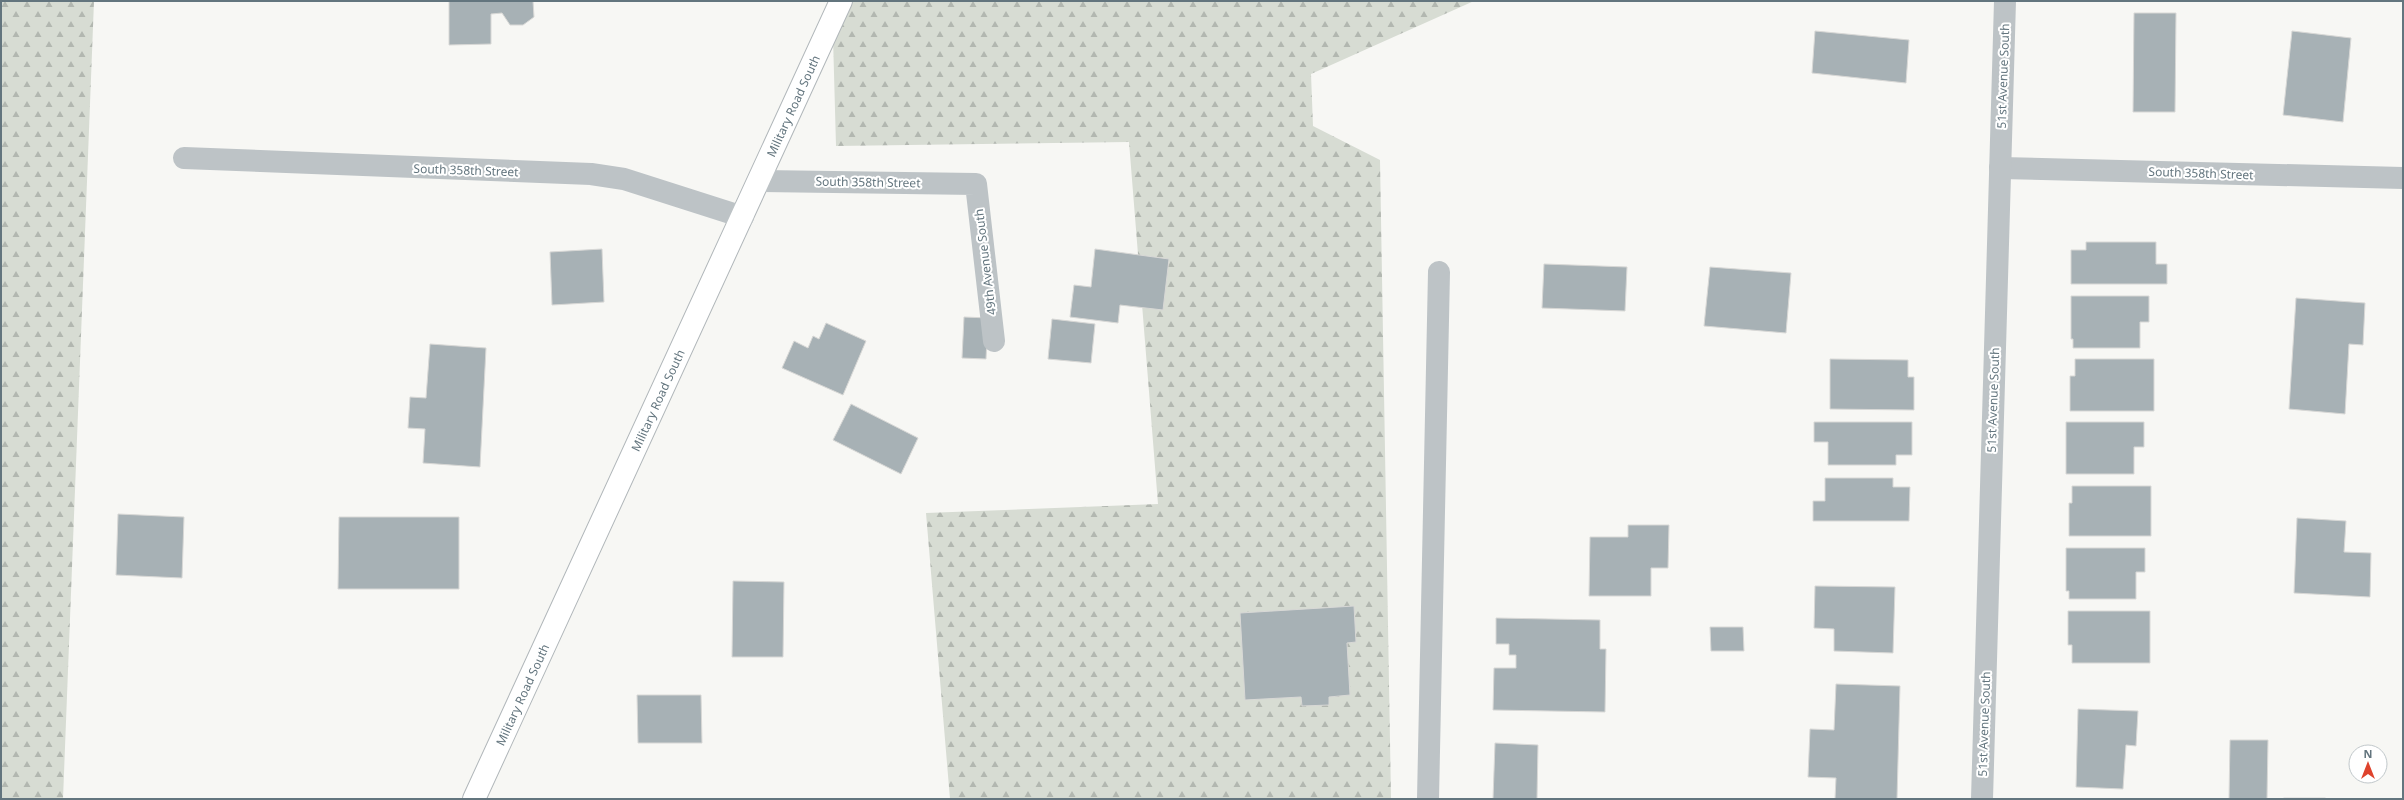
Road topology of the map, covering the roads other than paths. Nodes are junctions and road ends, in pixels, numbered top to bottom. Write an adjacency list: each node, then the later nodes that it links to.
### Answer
1 (841, 1): 6 (main road, Military Road South)
2 (2005, 1): 4 (street, 51st Avenue South)
3 (184, 158): 8 (street, South 358th Street)
4 (2000, 168): 5 (street, South 358th Street); 13 (street, 51st Avenue South)
5 (2403, 178)
6 (759, 181): 7 (street, South 358th Street); 8 (main road, Military Road South)
7 (976, 184): 10 (street, 49th Avenue South)
8 (743, 217): 12 (main road, Military Road South)
9 (1439, 272): 11 (street)
10 (994, 341)
11 (1428, 793)
12 (474, 799)
13 (1982, 799)

